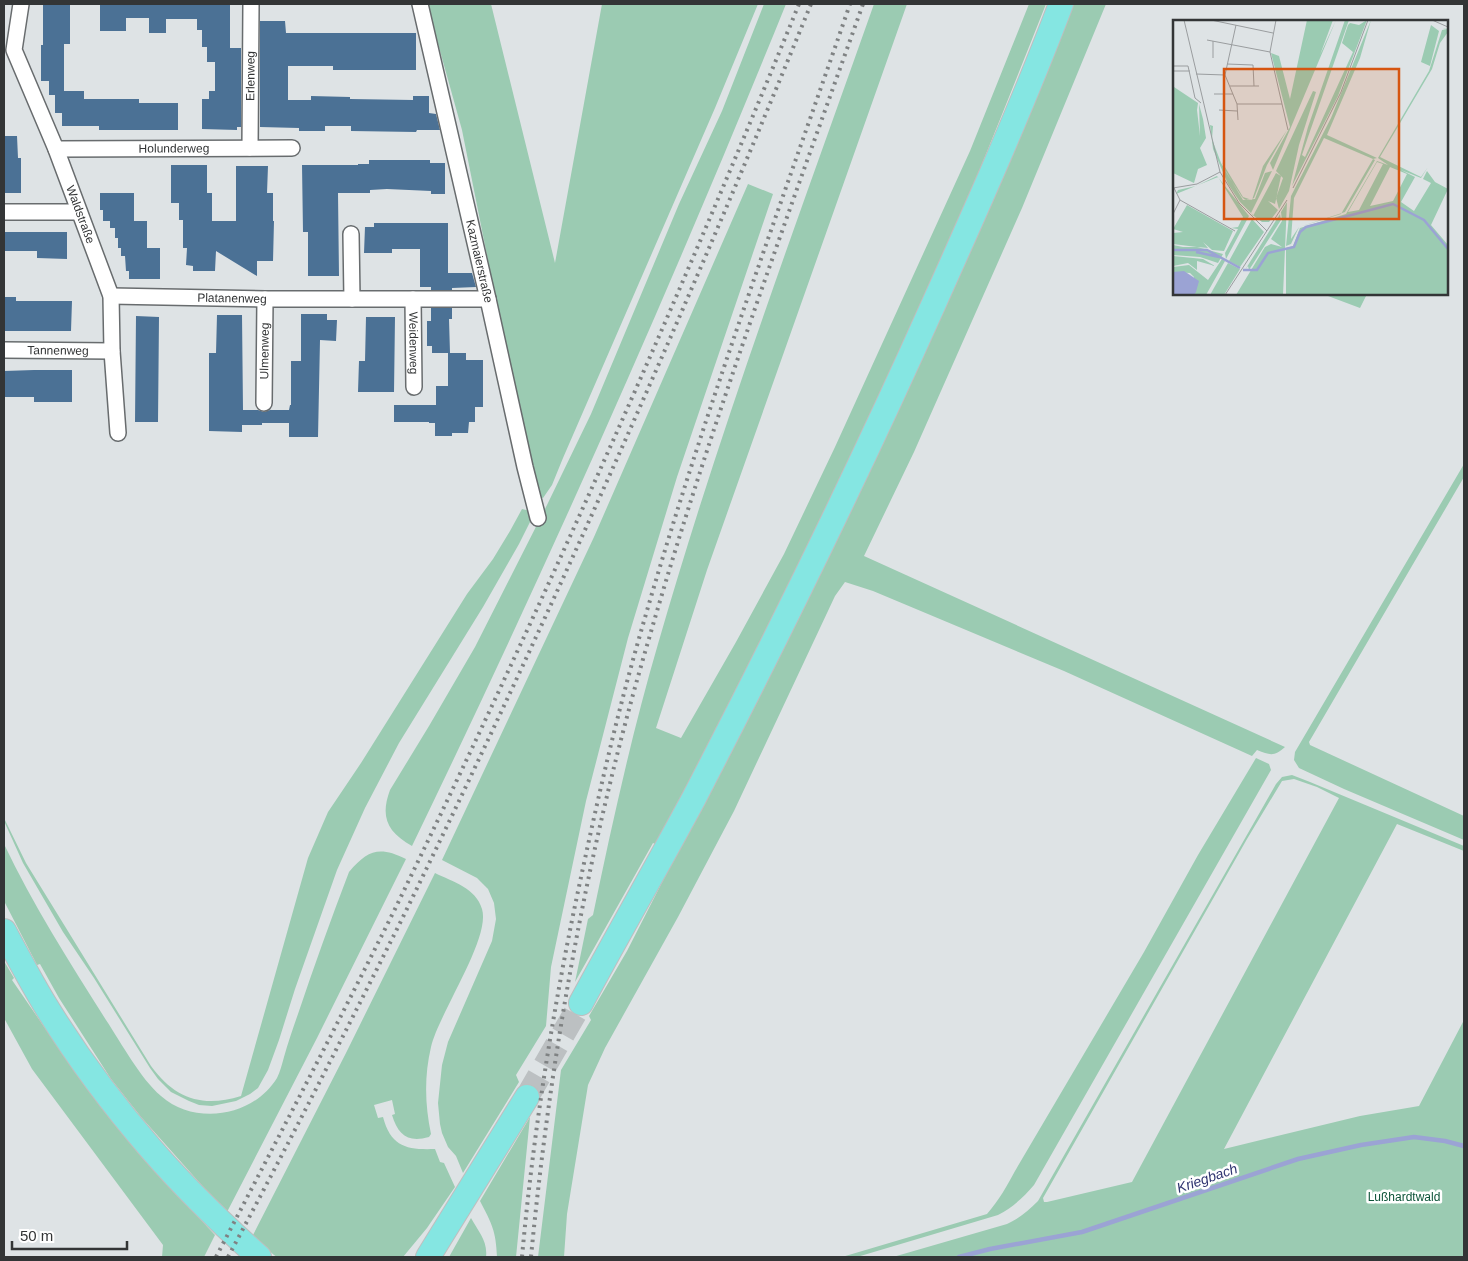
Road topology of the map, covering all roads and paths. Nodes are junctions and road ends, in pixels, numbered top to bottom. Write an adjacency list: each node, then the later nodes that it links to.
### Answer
1 (21, 4): 5 (street, Waldstraße)
2 (252, 4): 6 (street, Erlenweg)
3 (420, 4): 16 (street, Kazmaierstraße)
4 (1062, 4): 24 (main road)
5 (9, 50): 8 (street, Waldstraße)
6 (250, 148): 7 (street, Holunderweg); 8 (street, Holunderweg)
7 (292, 148)
8 (56, 149): 10 (street, Waldstraße)
9 (4, 212): 10 (street)
10 (79, 212): 12 (street, Waldstraße)
11 (351, 234): 14 (street)
12 (111, 296): 13 (street, Platanenweg); 18 (street, Waldstraße)
13 (265, 299): 14 (street, Platanenweg); 20 (street, Ulmenweg)
14 (352, 299): 15 (street, Platanenweg)
15 (413, 299): 16 (street, Platanenweg); 19 (street, Weidenweg)
16 (488, 299): 22 (street, Kazmaierstraße)
17 (4, 350): 18 (street, Tannenweg)
18 (112, 351): 21 (street, Waldstraße)
19 (414, 387)
20 (264, 403)
21 (118, 433)
22 (538, 518)
23 (4, 931): 26 (main road)
24 (581, 1003)
25 (527, 1097): 27 (main road)
26 (259, 1257)
27 (428, 1257)

